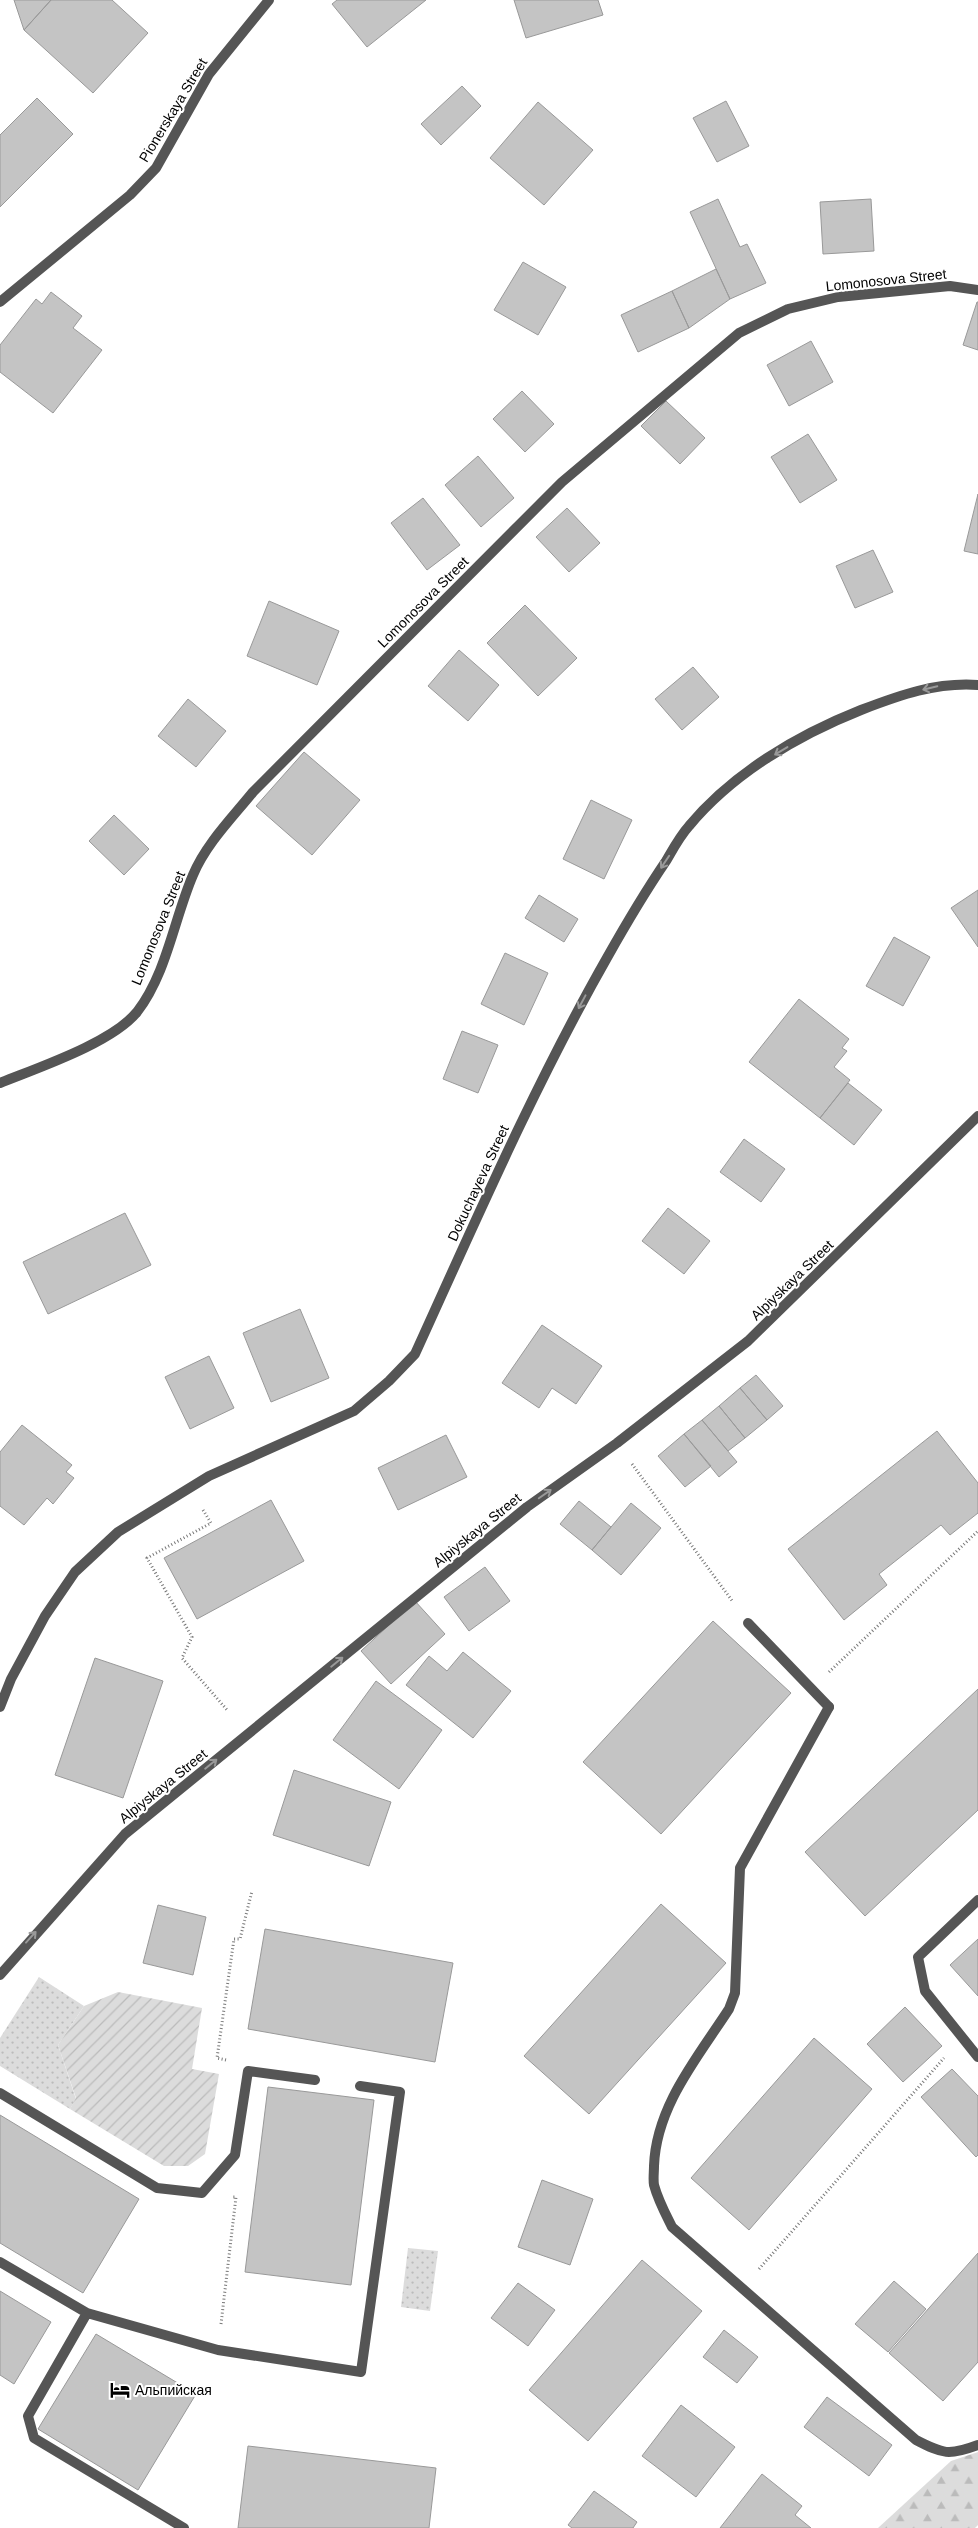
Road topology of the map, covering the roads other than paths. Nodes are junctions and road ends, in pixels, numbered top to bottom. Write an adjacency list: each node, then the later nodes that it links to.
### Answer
1 (269, 0): 3 (street, Pionerskaya Street)
2 (978, 290): 5 (street, Lomonosova Street)
3 (0, 302)
4 (978, 686): 8 (street, Dokuchayeva Street, one-way to 8)
5 (0, 1083)
6 (978, 1116): 10 (street, Alpiyskaya Street, one-way to 6)
7 (748, 1623): 17 (street)
8 (0, 1707)
9 (978, 1900): 11 (street)
10 (0, 1975)
11 (978, 2057)
12 (315, 2080): 14 (street)
13 (360, 2086): 16 (street)
14 (0, 2093)
15 (0, 2262): 16 (street)
16 (87, 2313): 18 (street)
17 (978, 2445)
18 (184, 2528)

